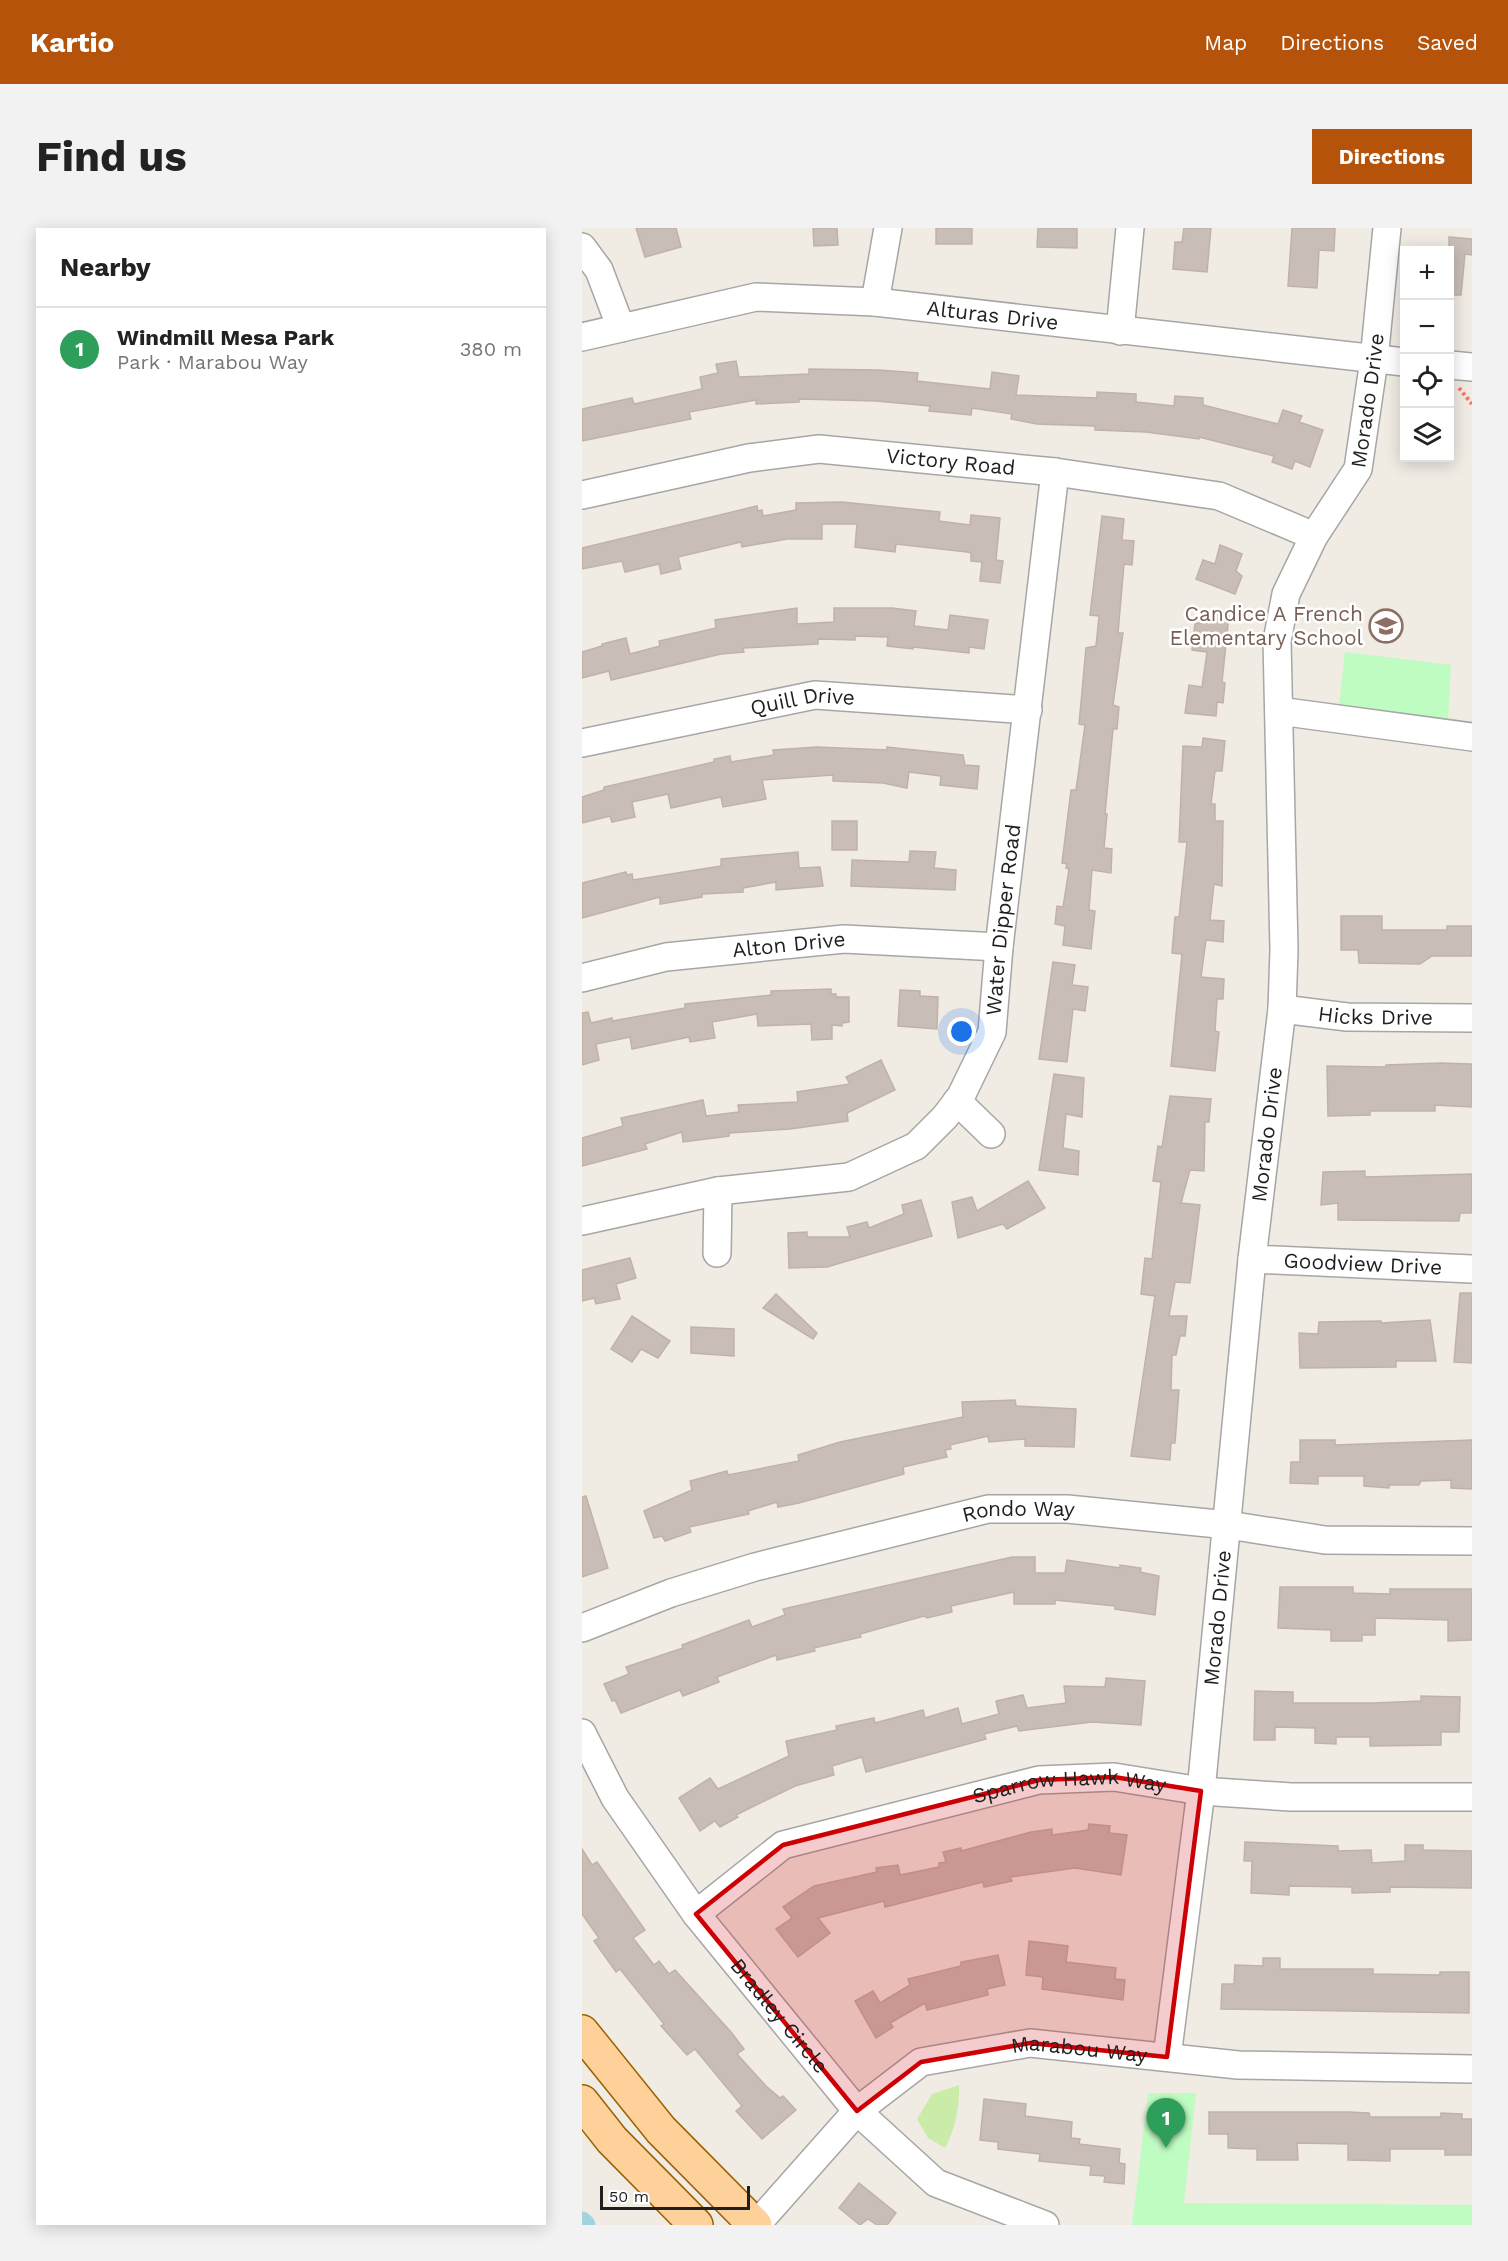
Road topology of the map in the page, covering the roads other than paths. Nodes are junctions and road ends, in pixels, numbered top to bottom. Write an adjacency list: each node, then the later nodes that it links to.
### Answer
1 (888, 228): 5 (street)
2 (1130, 228): 7 (street)
3 (1387, 228): 9 (street, Morado Drive)
4 (582, 247): 6 (street)
5 (875, 302): 6 (street, Alturas Drive); 7 (street, Alturas Drive)
6 (621, 328): 8 (street, Alturas Drive)
7 (1120, 331): 9 (street, Alturas Drive)
8 (582, 338)
9 (1374, 360): 10 (street, Alturas Drive); 15 (street, Morado Drive)
10 (1400, 362)
11 (1454, 365): 12 (street)
12 (1472, 367)
13 (1055, 472): 14 (street, Victory Road); 15 (street, Victory Road); 16 (street, Water Dipper Road)
14 (582, 495)
15 (1314, 536): 17 (street, Morado Drive)
16 (1028, 710): 19 (street, Quill Drive); 20 (street, Water Dipper Road)
17 (1279, 711): 18 (street); 22 (street, Morado Drive)
18 (1472, 737)
19 (582, 743)
20 (999, 947): 21 (street, Alton Drive); 24 (street, Water Dipper Road)
21 (582, 978)
22 (1282, 1008): 23 (street, Hicks Drive); 29 (street, Morado Drive)
23 (1472, 1018)
24 (957, 1101): 25 (street); 26 (street, Water Dipper Road)
25 (991, 1134)
26 (718, 1191): 27 (street, Water Dipper Road); 28 (street)
27 (582, 1221)
28 (717, 1253)
29 (1252, 1259): 30 (street, Goodview Drive); 31 (street, Morado Drive)
30 (1472, 1269)
31 (1228, 1525): 32 (street, Rondo Way); 33 (street, Rondo Way); 35 (street, Morado Drive)
32 (1472, 1540)
33 (582, 1628)
34 (582, 1733): 37 (street, Bradley Circle)
35 (1201, 1791): 36 (street, Sparrow Hawk Way); 37 (street, Sparrow Hawk Way); 39 (street, Morado Drive)
36 (1472, 1797)
37 (696, 1914): 42 (street, Bradley Circle)
38 (582, 2032): 44 (main road)
39 (1167, 2057): 40 (street, Marabou Way); 42 (street, Marabou Way)
40 (1472, 2069)
41 (582, 2102): 43 (main road)
42 (857, 2111): 44 (street, Marabou Way); 45 (street, Bradley Circle)
43 (696, 2225)
44 (755, 2225)
45 (1045, 2225)

